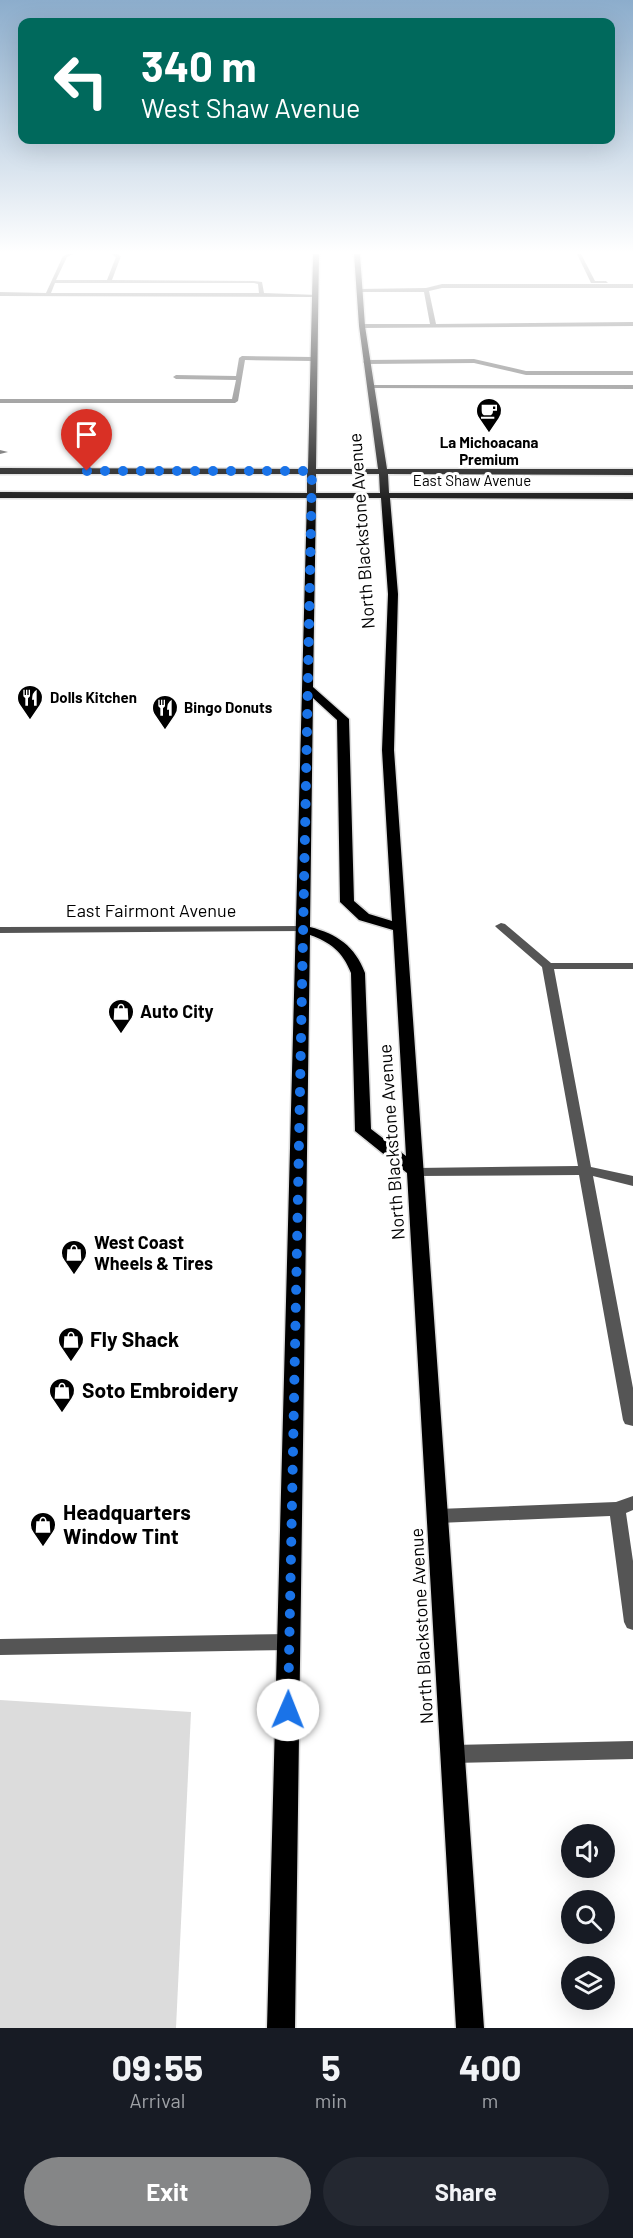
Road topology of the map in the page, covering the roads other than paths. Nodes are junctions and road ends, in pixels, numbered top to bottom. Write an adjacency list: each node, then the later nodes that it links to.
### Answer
1 (313, 349): 3 (main road)
2 (365, 349): 4 (main road, North Blackstone Avenue)
3 (313, 359): 7 (street); 12 (main road)
4 (366, 362): 5 (street); 8 (main road, North Blackstone Avenue)
5 (633, 373)
6 (176, 377): 7 (street)
7 (239, 378): 10 (street)
8 (371, 387): 9 (street); 13 (main road, North Blackstone Avenue)
9 (633, 387)
10 (0, 401)
11 (0, 471): 12 (main road, East Shaw Avenue)
12 (312, 471): 13 (main road, East Shaw Avenue); 16 (main road)
13 (383, 471): 14 (main road, East Shaw Avenue); 17 (main road, North Blackstone Avenue)
14 (633, 472)
15 (0, 495): 16 (main road, East Shaw Avenue)
16 (311, 495): 17 (main road, East Shaw Avenue); 19 (main road)
17 (385, 495): 18 (main road, East Shaw Avenue); 21 (main road, North Blackstone Avenue)
18 (633, 496)
19 (308, 688): 21 (main road); 22 (main road)
20 (501, 926): 24 (street)
21 (400, 927): 27 (main road, North Blackstone Avenue)
22 (303, 929): 23 (street, East Fairmont Avenue); 27 (main road); 33 (main road)
23 (0, 930)
24 (548, 966): 25 (street); 26 (street)
25 (633, 966)
26 (586, 1170): 27 (street); 28 (street); 29 (street)
27 (416, 1172): 31 (main road, North Blackstone Avenue)
28 (633, 1182)
29 (631, 1420)
30 (625, 1506): 31 (street); 32 (street)
31 (438, 1516): 36 (main road, North Blackstone Avenue)
32 (633, 1622)
33 (290, 1642): 34 (street); 37 (main road)
34 (0, 1647)
35 (633, 1750): 36 (street)
36 (453, 1754): 38 (main road, North Blackstone Avenue)
37 (281, 2028)
38 (470, 2028)

